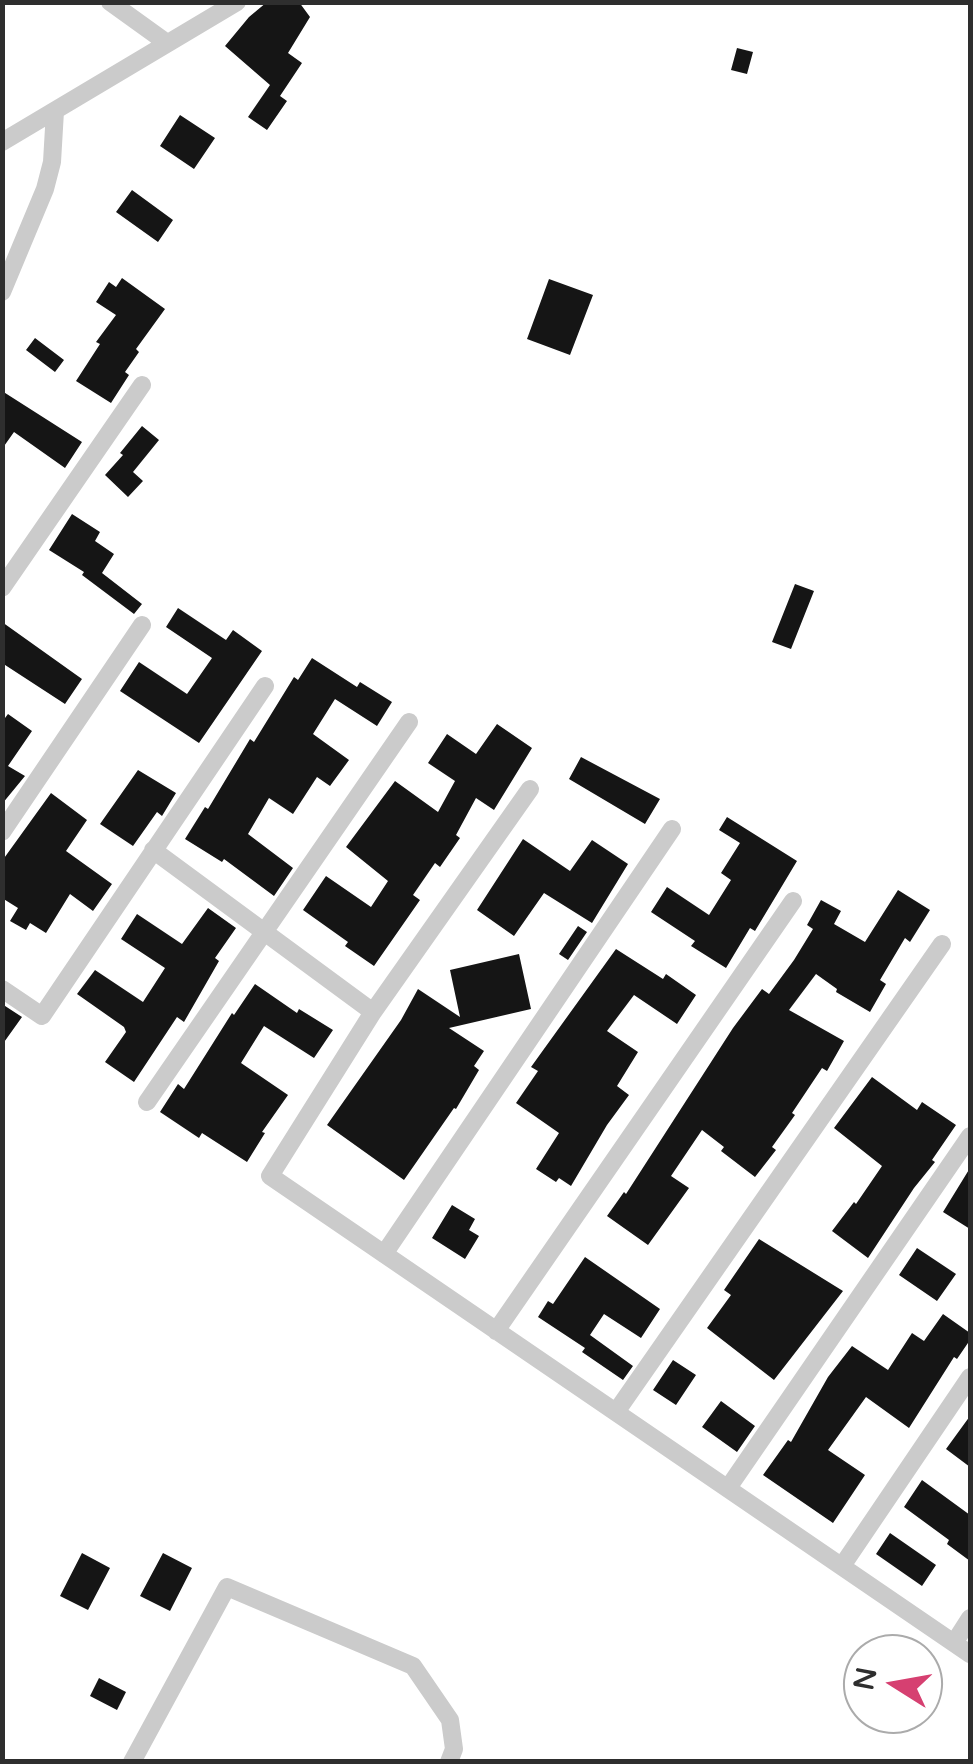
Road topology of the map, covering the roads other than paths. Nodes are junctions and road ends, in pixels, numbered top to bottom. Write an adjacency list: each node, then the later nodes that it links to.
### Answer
1 (110, 2): 3 (street)
2 (237, 2): 3 (street)
3 (167, 43): 4 (street)
4 (55, 111): 5 (street); 6 (street)
5 (2, 142)
6 (2, 292)
7 (142, 385): 8 (street)
8 (2, 588)
9 (142, 624): 14 (street)
10 (265, 686): 15 (street)
11 (408, 722): 17 (street)
12 (530, 789): 20 (street)
13 (672, 829): 23 (street)
14 (2, 832)
15 (154, 850): 17 (street); 19 (street)
16 (792, 901): 24 (street)
17 (264, 932): 20 (street); 21 (street)
18 (942, 944): 26 (street)
19 (2, 989)
20 (373, 1012): 23 (street)
21 (147, 1102)
22 (970, 1136): 27 (street)
23 (384, 1254): 24 (street)
24 (496, 1331): 26 (street)
25 (970, 1376): 28 (street)
26 (616, 1412): 27 (street)
27 (728, 1488): 28 (street)
28 (842, 1566): 30 (street)
29 (970, 1618): 30 (street)
30 (954, 1643): 31 (street)
31 (970, 1654)
32 (132, 1762): 33 (street)
33 (448, 1762)

